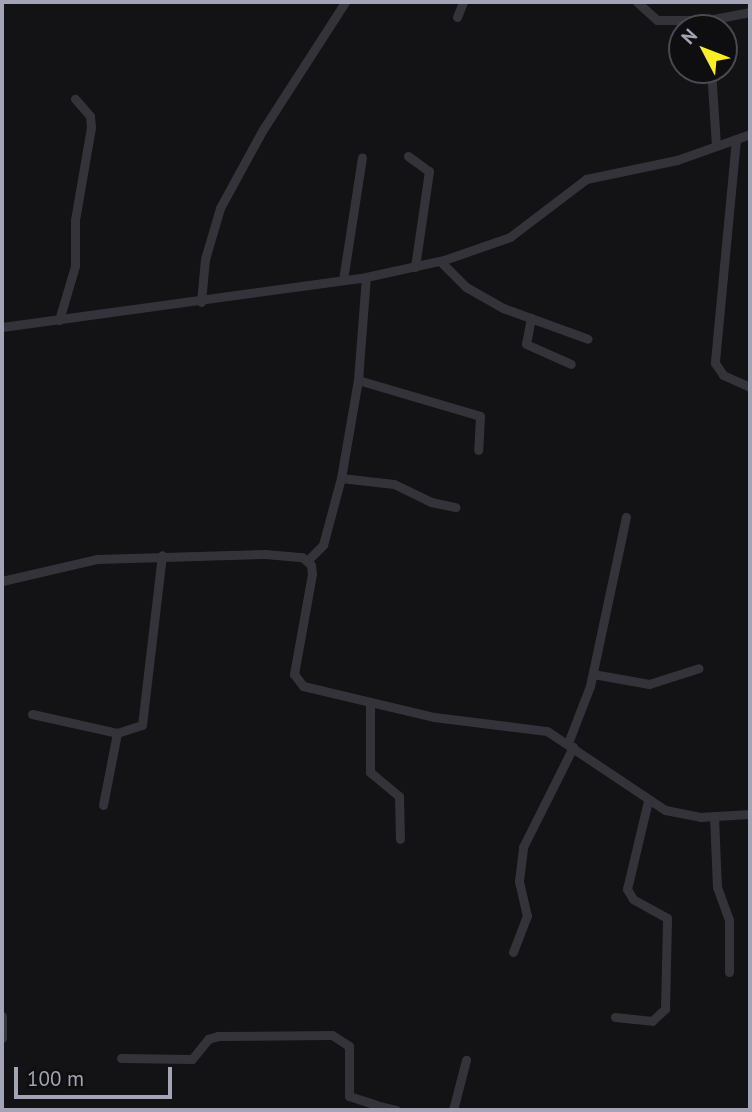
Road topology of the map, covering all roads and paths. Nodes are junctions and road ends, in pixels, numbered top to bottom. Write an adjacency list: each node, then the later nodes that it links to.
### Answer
1 (345, 2): 17 (street)
2 (463, 2): 4 (street)
3 (637, 2): 5 (street)
4 (457, 17)
5 (668, 21)
6 (711, 84): 10 (street)
7 (75, 99): 19 (street)
8 (750, 134): 9 (street)
9 (736, 139): 10 (street); 24 (street)
10 (716, 146): 13 (street)
11 (408, 156): 14 (street)
12 (362, 158): 16 (street)
13 (440, 261): 14 (street); 18 (street)
14 (415, 267): 15 (street)
15 (366, 277): 16 (street); 23 (street)
16 (344, 281): 17 (street)
17 (201, 302): 19 (street)
18 (531, 318): 21 (street); 22 (street)
19 (58, 320): 20 (street)
20 (2, 327)
21 (588, 339)
22 (571, 364)
23 (358, 380): 25 (street); 26 (street)
24 (750, 387)
25 (478, 450)
26 (341, 478): 27 (street); 30 (street)
27 (455, 507)
28 (626, 517): 33 (street)
29 (162, 555): 30 (street); 31 (street); 36 (street)
30 (308, 560): 34 (street)
31 (2, 581)
32 (699, 668): 33 (street)
33 (593, 674): 37 (street)
34 (370, 704): 37 (street); 42 (street)
35 (32, 714): 36 (street)
36 (117, 733): 39 (street)
37 (570, 745): 38 (street); 43 (street)
38 (648, 801): 41 (street); 46 (street)
39 (103, 805)
40 (750, 814): 41 (street)
41 (713, 816): 44 (street)
42 (400, 839)
43 (513, 951)
44 (729, 972)
45 (2, 1016): 47 (street)
46 (615, 1017)
47 (2, 1038)
48 (121, 1058): 50 (street)
49 (466, 1060): 52 (street)
50 (375, 1108): 51 (street)
51 (396, 1110)
52 (453, 1110)

